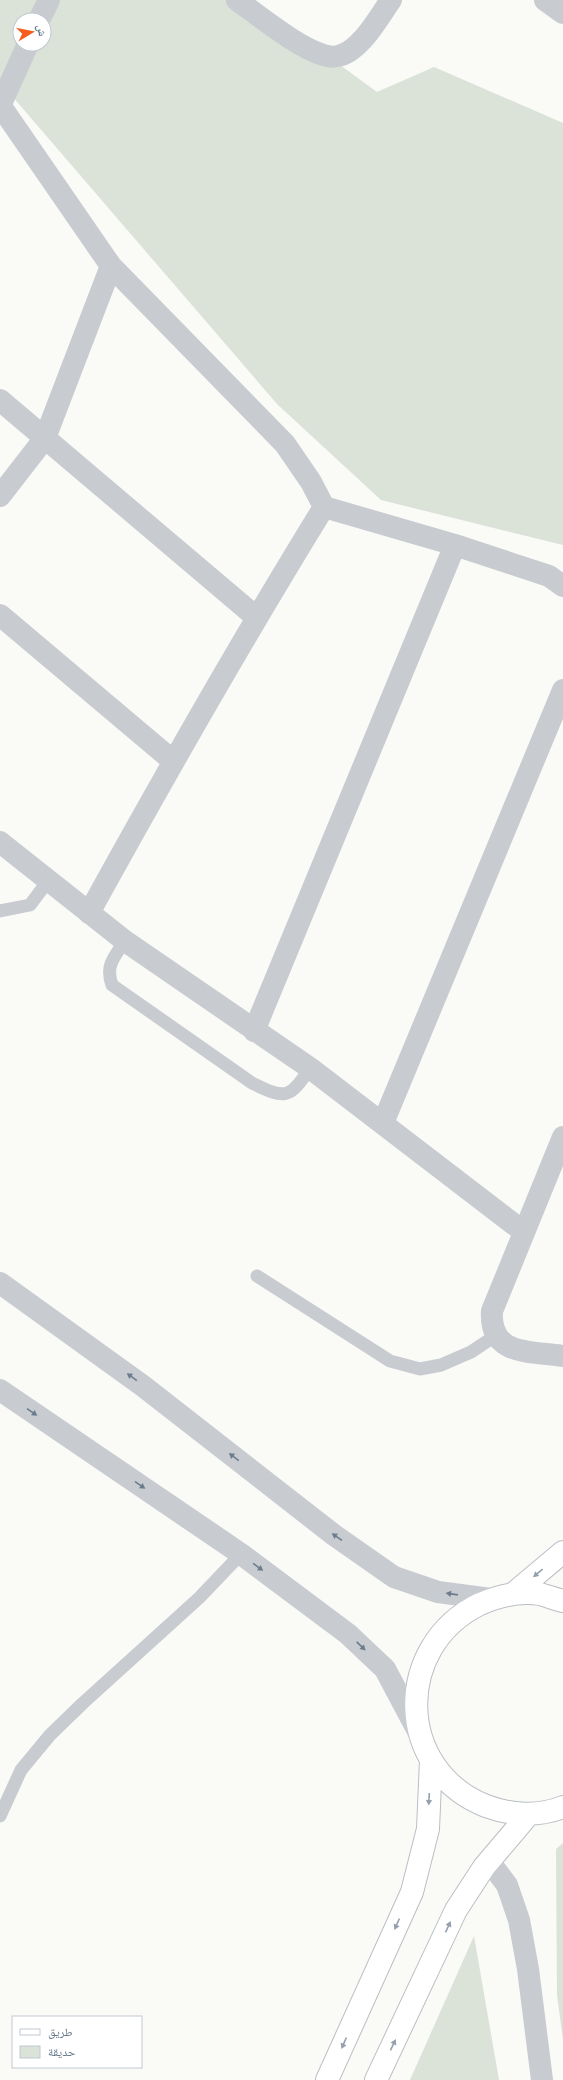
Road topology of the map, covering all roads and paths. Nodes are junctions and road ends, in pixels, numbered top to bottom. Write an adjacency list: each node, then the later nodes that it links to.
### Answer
1 (48, 0): 5 (street)
2 (237, 0): 3 (street)
3 (391, 0)
4 (545, 0): 6 (street)
5 (43, 12)
6 (563, 13)
7 (24, 52): 8 (street)
8 (0, 106): 9 (street)
9 (111, 266): 11 (street); 13 (street)
10 (0, 400): 11 (street)
11 (45, 438): 12 (street); 17 (street)
12 (0, 496)
13 (324, 507): 14 (street); 17 (street)
14 (455, 545): 15 (street); 25 (street)
15 (563, 586)
16 (0, 614): 19 (street)
17 (256, 617): 19 (street)
18 (563, 690): 27 (street)
19 (173, 761): 23 (street)
20 (0, 842): 21 (street)
21 (48, 881): 22 (lane); 23 (street)
22 (0, 911)
23 (90, 913): 24 (street)
24 (124, 941): 25 (street); 26 (lane)
25 (254, 1031): 26 (street)
26 (310, 1068): 27 (street)
27 (383, 1123): 29 (street)
28 (563, 1137): 29 (street)
29 (524, 1232): 32 (street)
30 (256, 1276): 32 (lane)
31 (0, 1283): 38 (street, one-way to 31)
32 (495, 1336): 33 (street)
33 (563, 1356)
34 (0, 1390): 36 (street, one-way to 36)
35 (563, 1552): 37 (main road, one-way to 37)
36 (241, 1554): 40 (street, one-way to 40); 44 (lane)
37 (513, 1594): 38 (main road); 39 (main road)
38 (491, 1599): 40 (main road)
39 (563, 1601)
40 (420, 1734): 41 (main road)
41 (431, 1760): 43 (main road); 46 (main road, one-way to 46)
42 (563, 1807): 43 (main road)
43 (528, 1814): 45 (main road)
44 (0, 1816)
45 (489, 1861): 47 (main road, one-way to 45); 48 (street)
46 (327, 2080)
47 (376, 2080)
48 (542, 2080)

